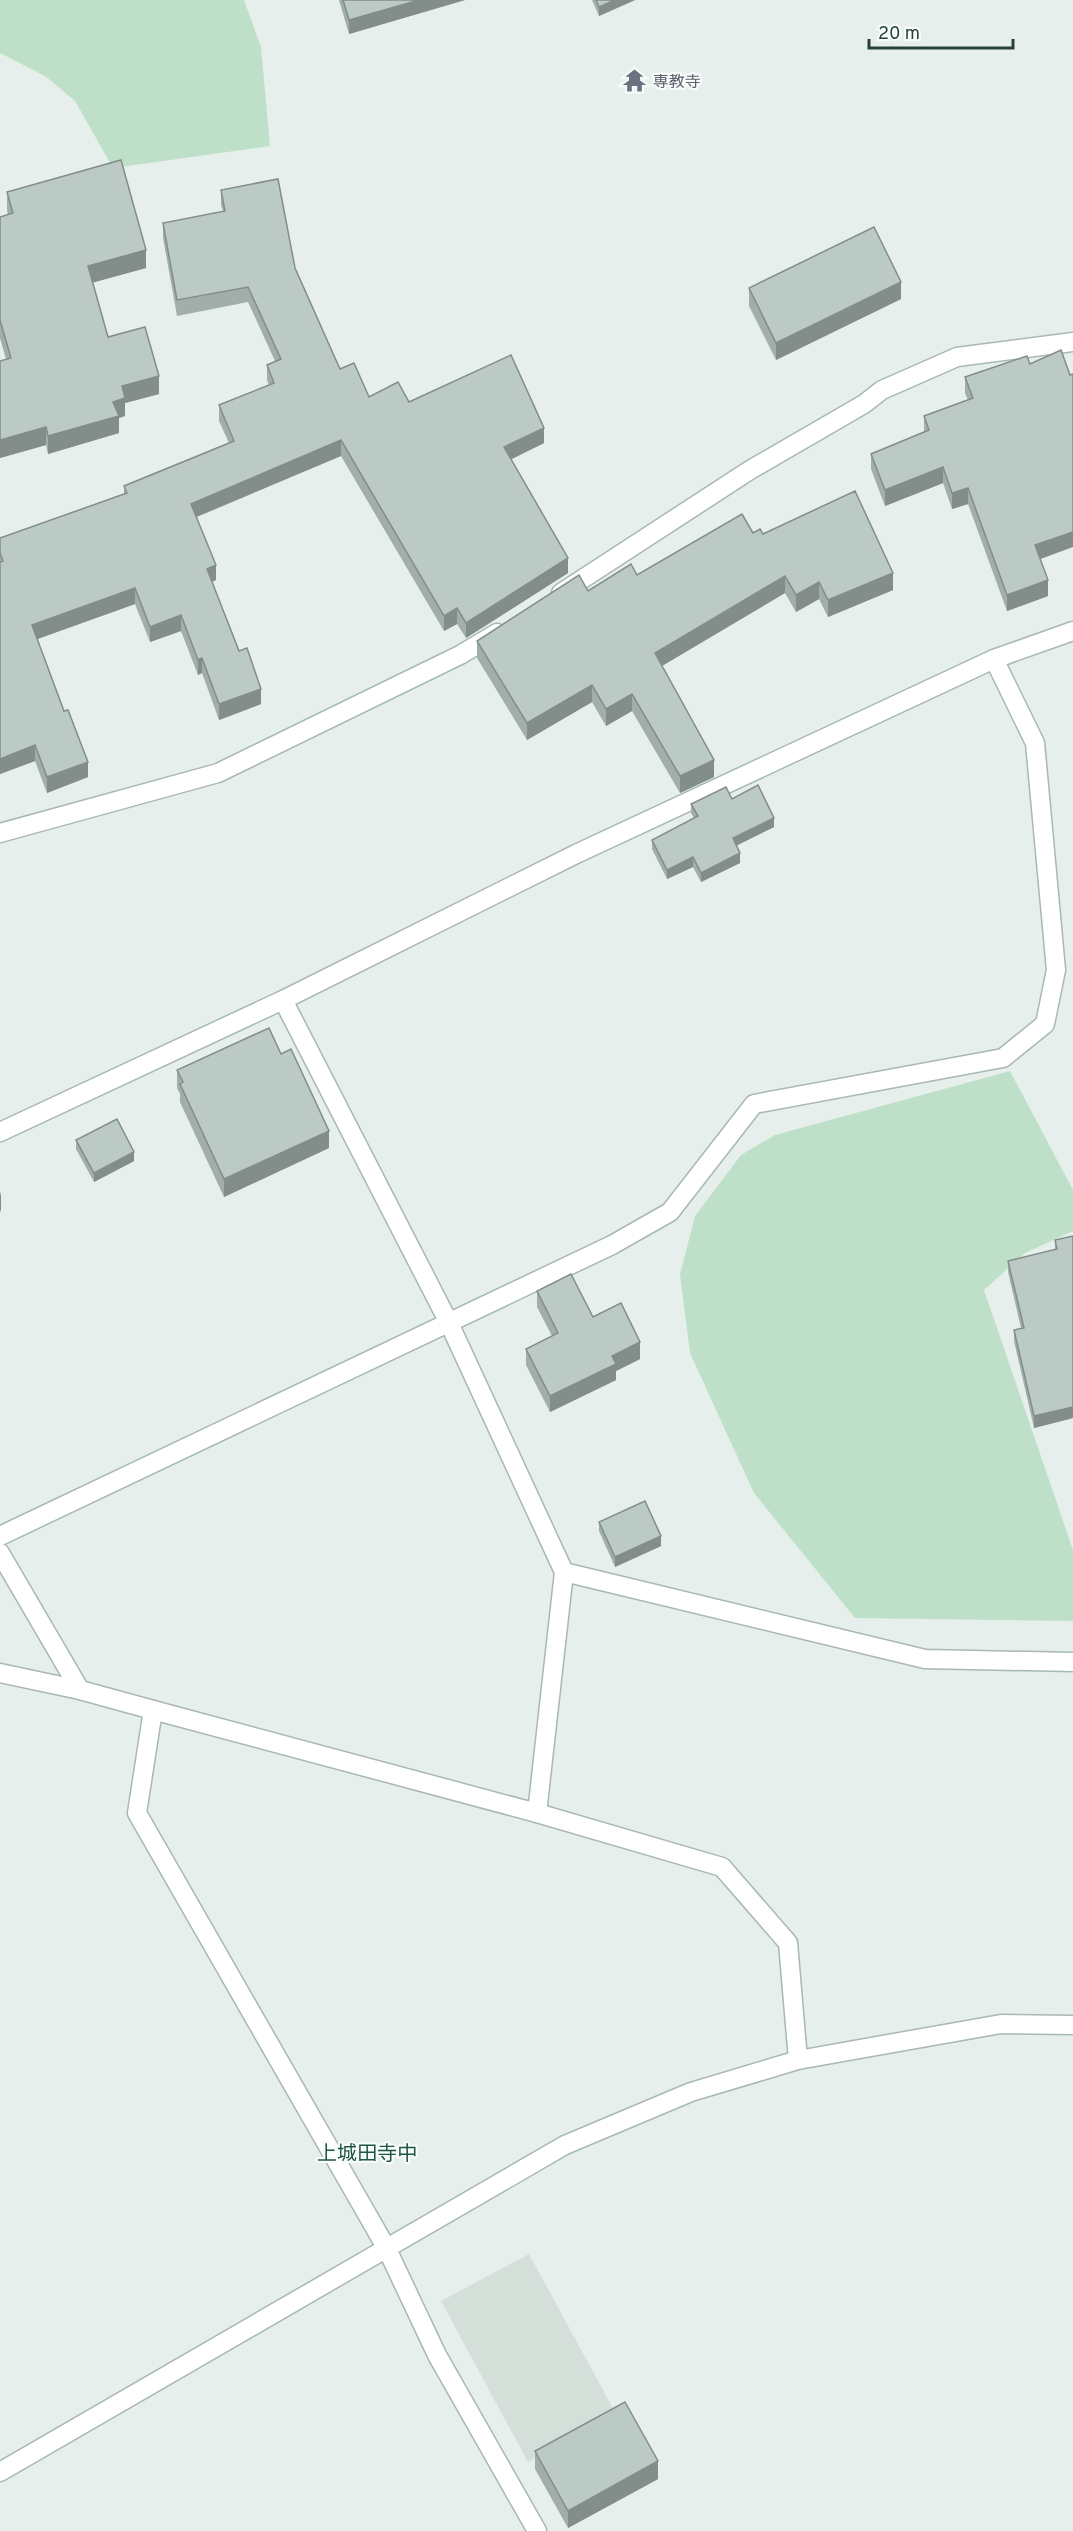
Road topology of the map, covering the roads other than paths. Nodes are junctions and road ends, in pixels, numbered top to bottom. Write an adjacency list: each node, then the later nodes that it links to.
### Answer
1 (1073, 342): 2 (street)
2 (547, 601)
3 (509, 625): 6 (street)
4 (1073, 631): 5 (street)
5 (994, 659): 7 (street); 9 (street)
6 (0, 832)
7 (283, 1000): 8 (street); 9 (street)
8 (0, 1132)
9 (449, 1323): 10 (street); 12 (street)
10 (0, 1536)
11 (0, 1553): 15 (street)
12 (564, 1572): 13 (street); 17 (street)
13 (1073, 1662)
14 (0, 1673): 15 (street)
15 (80, 1690): 16 (street)
16 (153, 1710): 17 (street); 20 (street)
17 (537, 1813): 19 (street)
18 (1073, 2025): 19 (street)
19 (798, 2060): 20 (street)
20 (387, 2249): 21 (street); 22 (street)
21 (0, 2472)
22 (537, 2531)

